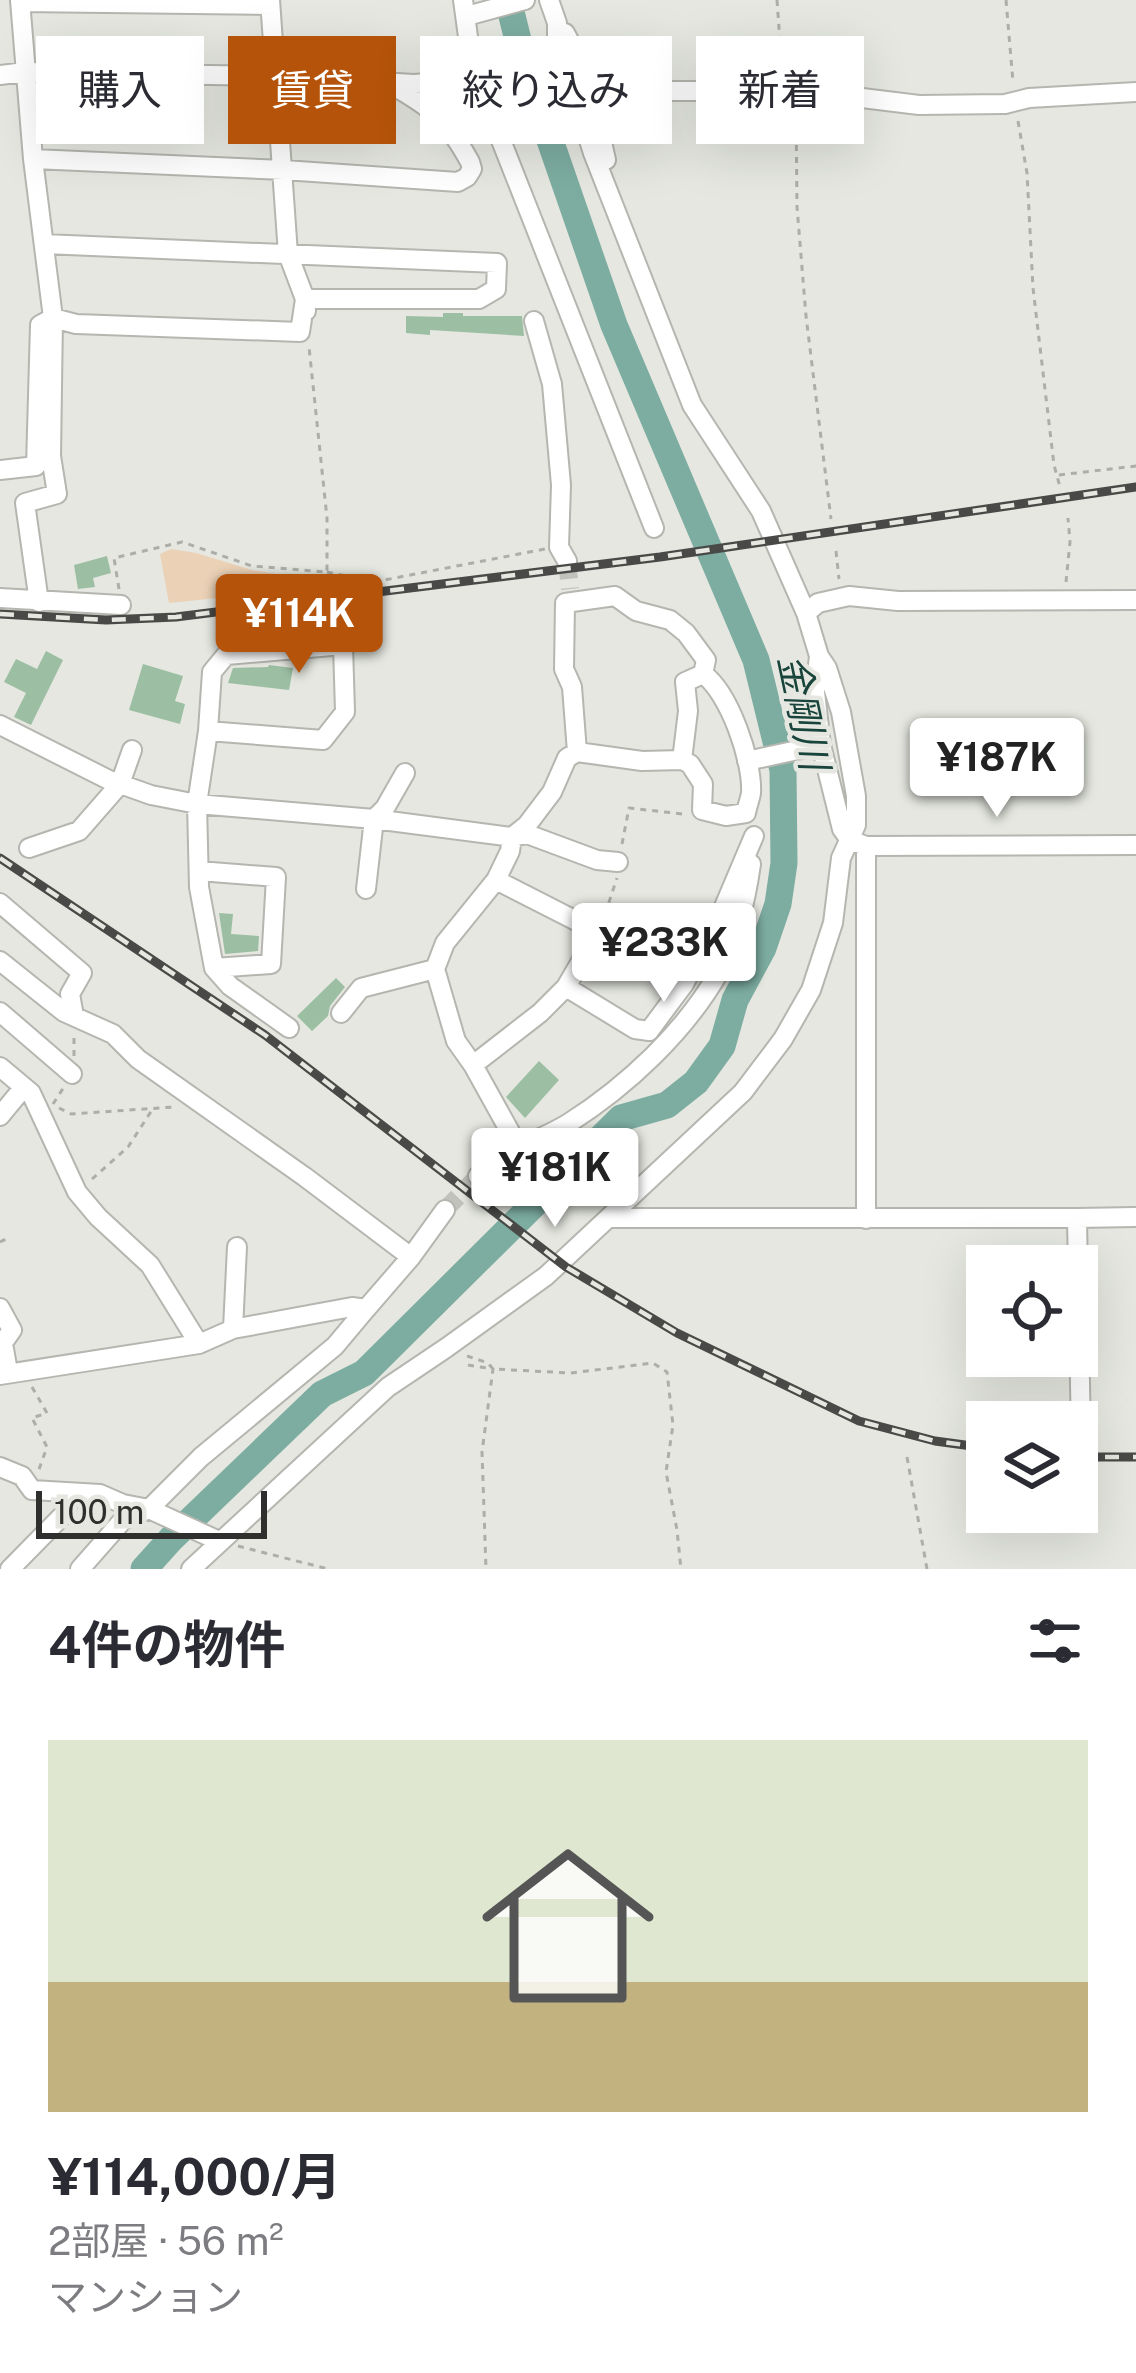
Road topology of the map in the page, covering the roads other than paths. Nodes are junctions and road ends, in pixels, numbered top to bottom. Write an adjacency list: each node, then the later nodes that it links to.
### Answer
1 (526, 0): 5 (street)
2 (549, 0): 6 (street)
3 (20, 1): 4 (street); 9 (street)
4 (270, 2): 7 (street)
5 (465, 8)
6 (556, 23): 8 (street); 20 (street)
7 (272, 36)
8 (566, 36)
9 (25, 72): 10 (street); 11 (street); 18 (street)
10 (0, 75)
11 (228, 75)
12 (396, 86): 19 (street)
13 (672, 92): 14 (street)
14 (1136, 92)
15 (281, 144): 19 (street)
16 (502, 144): 28 (street)
17 (602, 144): 20 (street)
18 (33, 159): 19 (street); 21 (street)
19 (284, 170): 22 (street)
20 (606, 185): 34 (street)
21 (44, 244): 22 (street); 24 (street)
22 (287, 254): 23 (street); 23 (street)
23 (304, 299): 24 (street); 26 (street)
24 (53, 318): 27 (street); 32 (street)
25 (533, 321): 29 (street)
26 (308, 334)
27 (0, 470)
28 (654, 528)
29 (563, 554)
30 (0, 598): 32 (street)
31 (1136, 600): 34 (street)
32 (39, 602): 33 (street)
33 (121, 605)
34 (806, 614): 35 (street)
35 (818, 656): 39 (street); 51 (street)
36 (703, 674): 41 (street); 42 (street); 43 (street)
37 (0, 725): 45 (street)
38 (208, 731): 38 (street); 46 (street)
39 (815, 746): 43 (street); 51 (street)
40 (132, 749): 45 (street)
41 (577, 752): 42 (street); 50 (street)
42 (682, 760): 47 (street)
43 (747, 760): 47 (street)
44 (405, 772): 48 (street)
45 (120, 784): 46 (street); 53 (street)
46 (197, 804): 48 (street); 55 (street)
47 (746, 813): 49 (street)
48 (374, 819): 50 (street); 57 (street)
49 (754, 836): 62 (street); 72 (street)
50 (512, 837): 54 (street); 56 (street)
51 (858, 843): 52 (street); 76 (street); 78 (street)
52 (1136, 845)
53 (29, 848)
54 (618, 862)
55 (200, 871): 60 (street); 60 (street)
56 (496, 880): 61 (street); 62 (street)
57 (366, 889)
58 (0, 902): 65 (street)
59 (0, 961): 65 (street)
60 (214, 968): 66 (street)
61 (435, 969): 64 (street); 67 (street)
62 (566, 987): 67 (street)
63 (0, 1012): 69 (street)
64 (341, 1013)
65 (74, 1016): 80 (street)
66 (289, 1028)
67 (473, 1065): 72 (street)
68 (0, 1067): 70 (street)
69 (72, 1074)
70 (28, 1090): 71 (street); 84 (street)
71 (0, 1116)
72 (519, 1148): 73 (street)
73 (478, 1176)
74 (445, 1210): 80 (street)
75 (1136, 1217): 77 (street)
76 (608, 1218): 78 (street); 90 (street)
77 (1077, 1218): 78 (street); 86 (street)
78 (866, 1220)
79 (237, 1247): 83 (street)
80 (411, 1257): 82 (street)
81 (0, 1308): 85 (street)
82 (366, 1309): 83 (street); 89 (street)
83 (233, 1329): 84 (street)
84 (199, 1344): 85 (street)
85 (10, 1372)
86 (1080, 1401)
87 (0, 1467): 88 (street)
88 (70, 1494): 89 (street); 92 (street)
89 (149, 1509): 90 (street); 93 (street)
90 (219, 1540): 94 (street)
91 (0, 1556): 92 (street)
92 (11, 1569)
93 (80, 1569)
94 (191, 1569)

